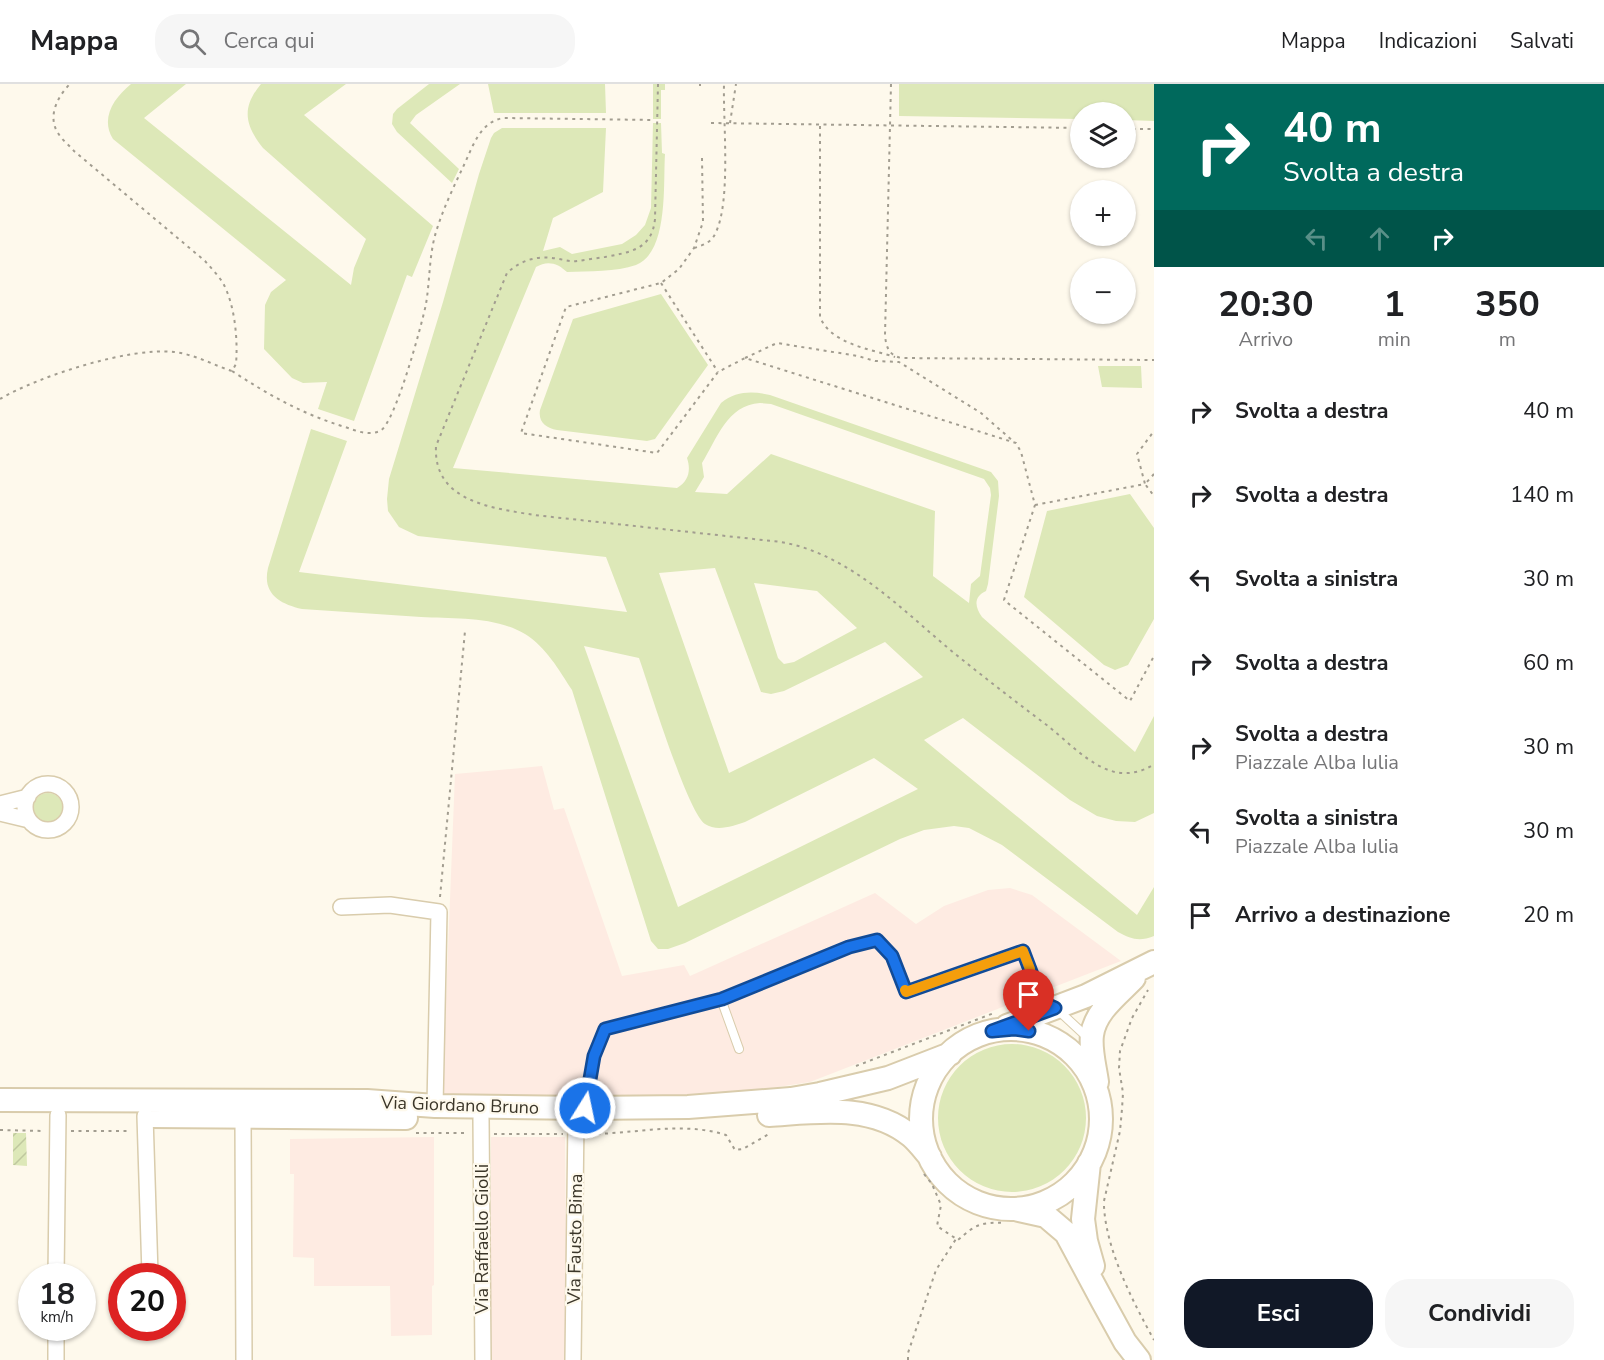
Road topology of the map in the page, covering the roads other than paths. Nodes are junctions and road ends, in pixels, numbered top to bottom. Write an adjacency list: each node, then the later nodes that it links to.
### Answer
1 (28, 797): 2 (street); 4 (street); 4 (street)
2 (0, 804)
3 (0, 813): 4 (street)
4 (29, 820)
5 (341, 907): 14 (street)
6 (1149, 972): 8 (main road); 11 (main road)
7 (722, 999): 8 (lane); 10 (lane); 18 (lane)
8 (1055, 1008): 9 (main road); 11 (lane)
9 (992, 1031): 12 (main road); 15 (main road)
10 (739, 1048)
11 (1092, 1049): 15 (main road)
12 (950, 1054): 18 (main road, Via Giordano Bruno); 22 (main road)
13 (0, 1100): 14 (main road, Via Giordano Bruno)
14 (435, 1106): 18 (main road, Via Giordano Bruno)
15 (1100, 1107): 23 (main road)
16 (0, 1114): 19 (main road, Via Giordano Bruno)
17 (243, 1117): 20 (main road, Via Giordano Bruno); 21 (main road, Via Giordano Bruno); 30 (street)
18 (579, 1120): 21 (main road, Via Giordano Bruno); 22 (main road, Via Giordano Bruno); 32 (street, Via Fausto Bima)
19 (58, 1123): 20 (main road, Via Giordano Bruno); 25 (street)
20 (145, 1124): 26 (street)
21 (482, 1126): 31 (street, Via Raffaello Giolli)
22 (925, 1163): 24 (main road)
23 (1089, 1163): 24 (main road); 27 (main road)
24 (1010, 1216): 27 (main road)
25 (56, 1263)
26 (150, 1263)
27 (1103, 1302): 33 (main road)
28 (56, 1341): 29 (street)
29 (56, 1360)
30 (244, 1360)
31 (483, 1360)
32 (573, 1360)
33 (1139, 1360)

